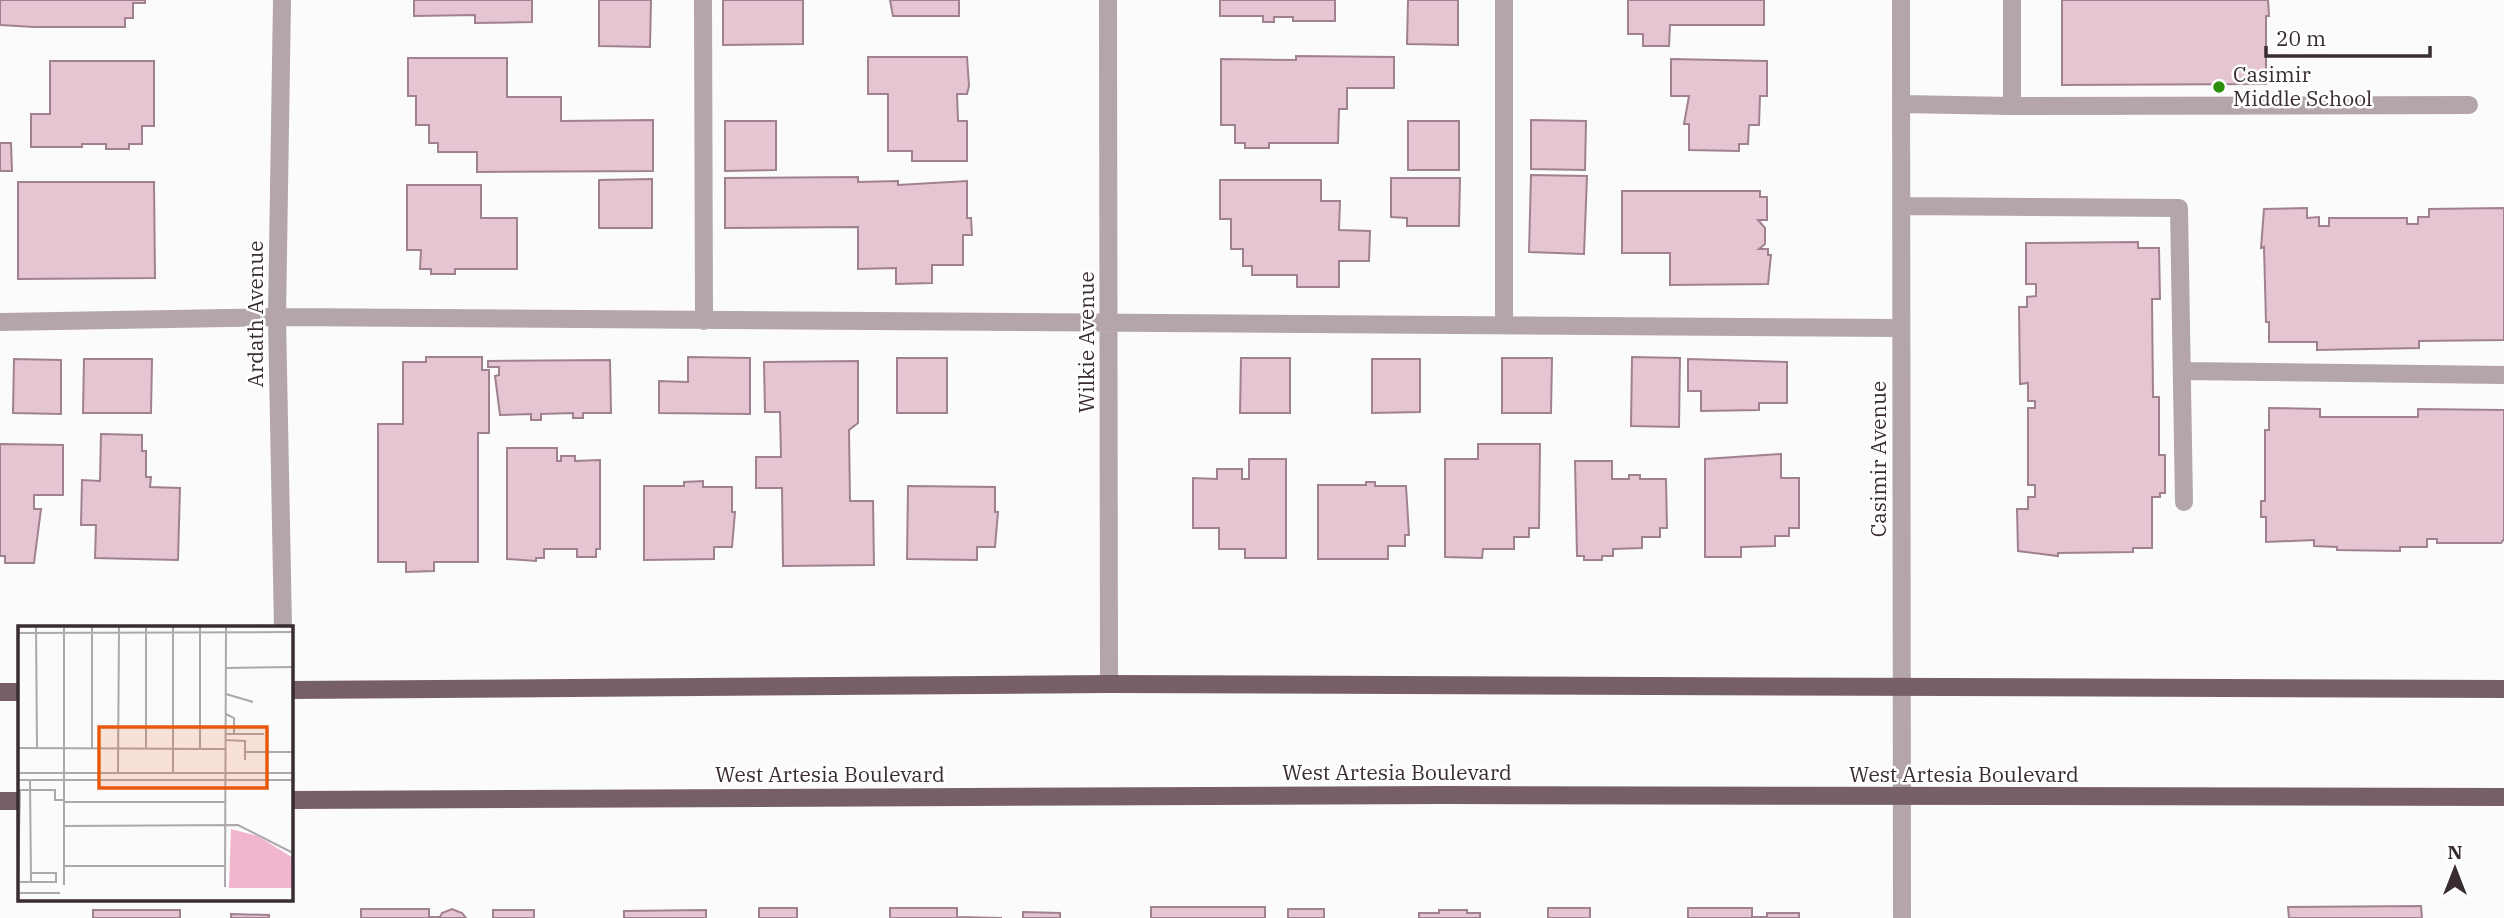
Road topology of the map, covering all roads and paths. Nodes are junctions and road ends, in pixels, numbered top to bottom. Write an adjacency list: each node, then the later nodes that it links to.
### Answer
1 (282, 0): 11 (street, Ardath Avenue)
2 (704, 0): 12 (street)
3 (1108, 0): 13 (street, Wilkie Avenue)
4 (1504, 0): 15 (street)
5 (1901, 0): 7 (street, Casimir Avenue)
6 (2012, 0): 9 (street)
7 (1901, 104): 9 (street); 10 (street, Casimir Avenue)
8 (2469, 104): 9 (street)
9 (2012, 106)
10 (1902, 206): 16 (street, Casimir Avenue); 17 (street)
11 (277, 317): 12 (street); 14 (street); 20 (street, Ardath Avenue)
12 (704, 321): 13 (street)
13 (1110, 321): 15 (street); 21 (street, Wilkie Avenue)
14 (0, 322)
15 (1504, 325): 16 (street)
16 (1902, 328): 22 (street, Casimir Avenue)
17 (2182, 371): 18 (street); 19 (street)
18 (2504, 375)
19 (2184, 502)
20 (283, 626)
21 (1109, 684): 22 (main road); 24 (main road)
22 (1903, 687): 23 (main road); 27 (street, Casimir Avenue)
23 (2504, 689)
24 (292, 691)
25 (0, 692): 26 (main road)
26 (18, 692)
27 (1903, 796): 28 (main road, West Artesia Boulevard); 29 (main road, West Artesia Boulevard); 32 (street, Casimir Avenue)
28 (2504, 797)
29 (292, 800)
30 (0, 801): 31 (main road)
31 (18, 801)
32 (1902, 918)

